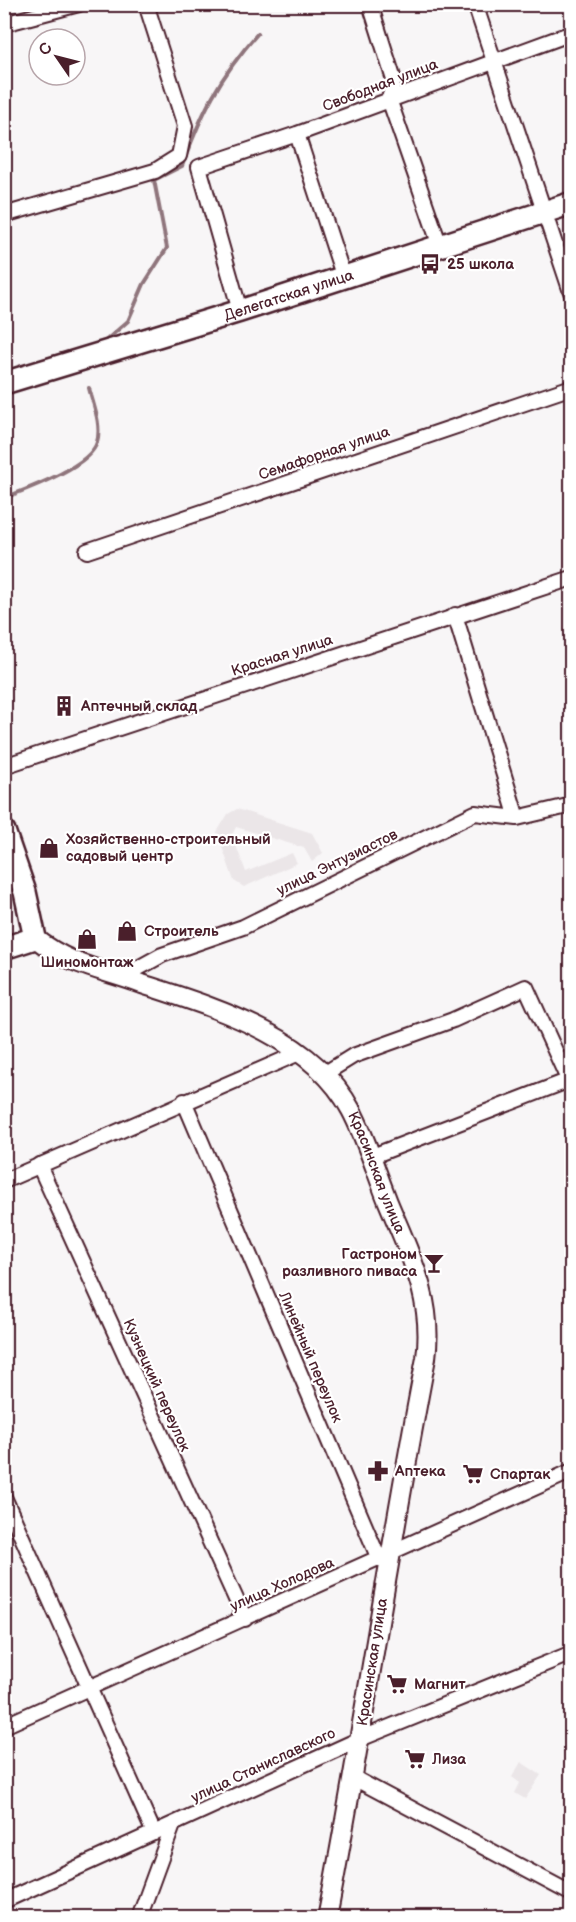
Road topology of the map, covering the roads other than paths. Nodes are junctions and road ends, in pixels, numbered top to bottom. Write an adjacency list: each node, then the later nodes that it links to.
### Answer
1 (79, 4): 5 (street)
2 (146, 4): 12 (street)
3 (370, 4): 8 (street)
4 (475, 4): 7 (street)
5 (4, 24)
6 (572, 33): 7 (street, Свободная улица)
7 (494, 60): 8 (street, Свободная улица); 11 (street)
8 (389, 99): 9 (street, Свободная улица); 13 (street)
9 (297, 135): 14 (street); 16 (street, Свободная улица)
10 (572, 203): 11 (main road, Делегатская улица)
11 (544, 211): 13 (main road, Делегатская улица); 15 (street)
12 (4, 215)
13 (440, 246): 14 (main road, Делегатская улица)
14 (344, 278): 16 (main road, Делегатская улица)
15 (572, 295)
16 (240, 311): 17 (main road, Делегатская улица)
17 (4, 383)
18 (572, 387): 19 (street, Семафорная улица)
19 (87, 551)
20 (572, 578): 21 (street, Красная улица)
21 (455, 615): 22 (street, Красная улица); 24 (street)
22 (4, 766)
23 (572, 805): 24 (street, улица Энтузиастов)
24 (517, 818): 28 (street, улица Энтузиастов)
25 (4, 831): 26 (main road)
26 (35, 938): 27 (main road); 28 (main road, Красинская улица)
27 (4, 948)
28 (122, 977): 29 (main road, Красинская улица)
29 (299, 1053): 30 (main road, Красинская улица); 32 (street)
30 (324, 1074): 31 (street); 33 (main road, Красинская улица)
31 (570, 1082): 33 (street)
32 (184, 1101): 34 (street); 38 (street, Линейный переулок)
33 (370, 1157): 38 (main road, Красинская улица)
34 (39, 1165): 35 (street); 39 (street, Кузнецкий переулок)
35 (4, 1181)
36 (572, 1472): 38 (street, улица Холодова)
37 (4, 1497): 41 (street)
38 (384, 1557): 39 (street, улица Холодова); 43 (main road, Красинская улица)
39 (244, 1619): 41 (street, улица Холодова)
40 (572, 1653): 43 (street, улица Станиславского)
41 (90, 1688): 42 (street, улица Холодова); 46 (street)
42 (4, 1726)
43 (360, 1739): 44 (main road, Красинская улица); 45 (street, улица Станиславского)
44 (352, 1777): 47 (street); 50 (main road, Красинская улица)
45 (173, 1825): 46 (street, улица Станиславского); 49 (street)
46 (154, 1833): 48 (street, улица Станиславского)
47 (572, 1894)
48 (4, 1901)
49 (140, 1917)
50 (328, 1917)

